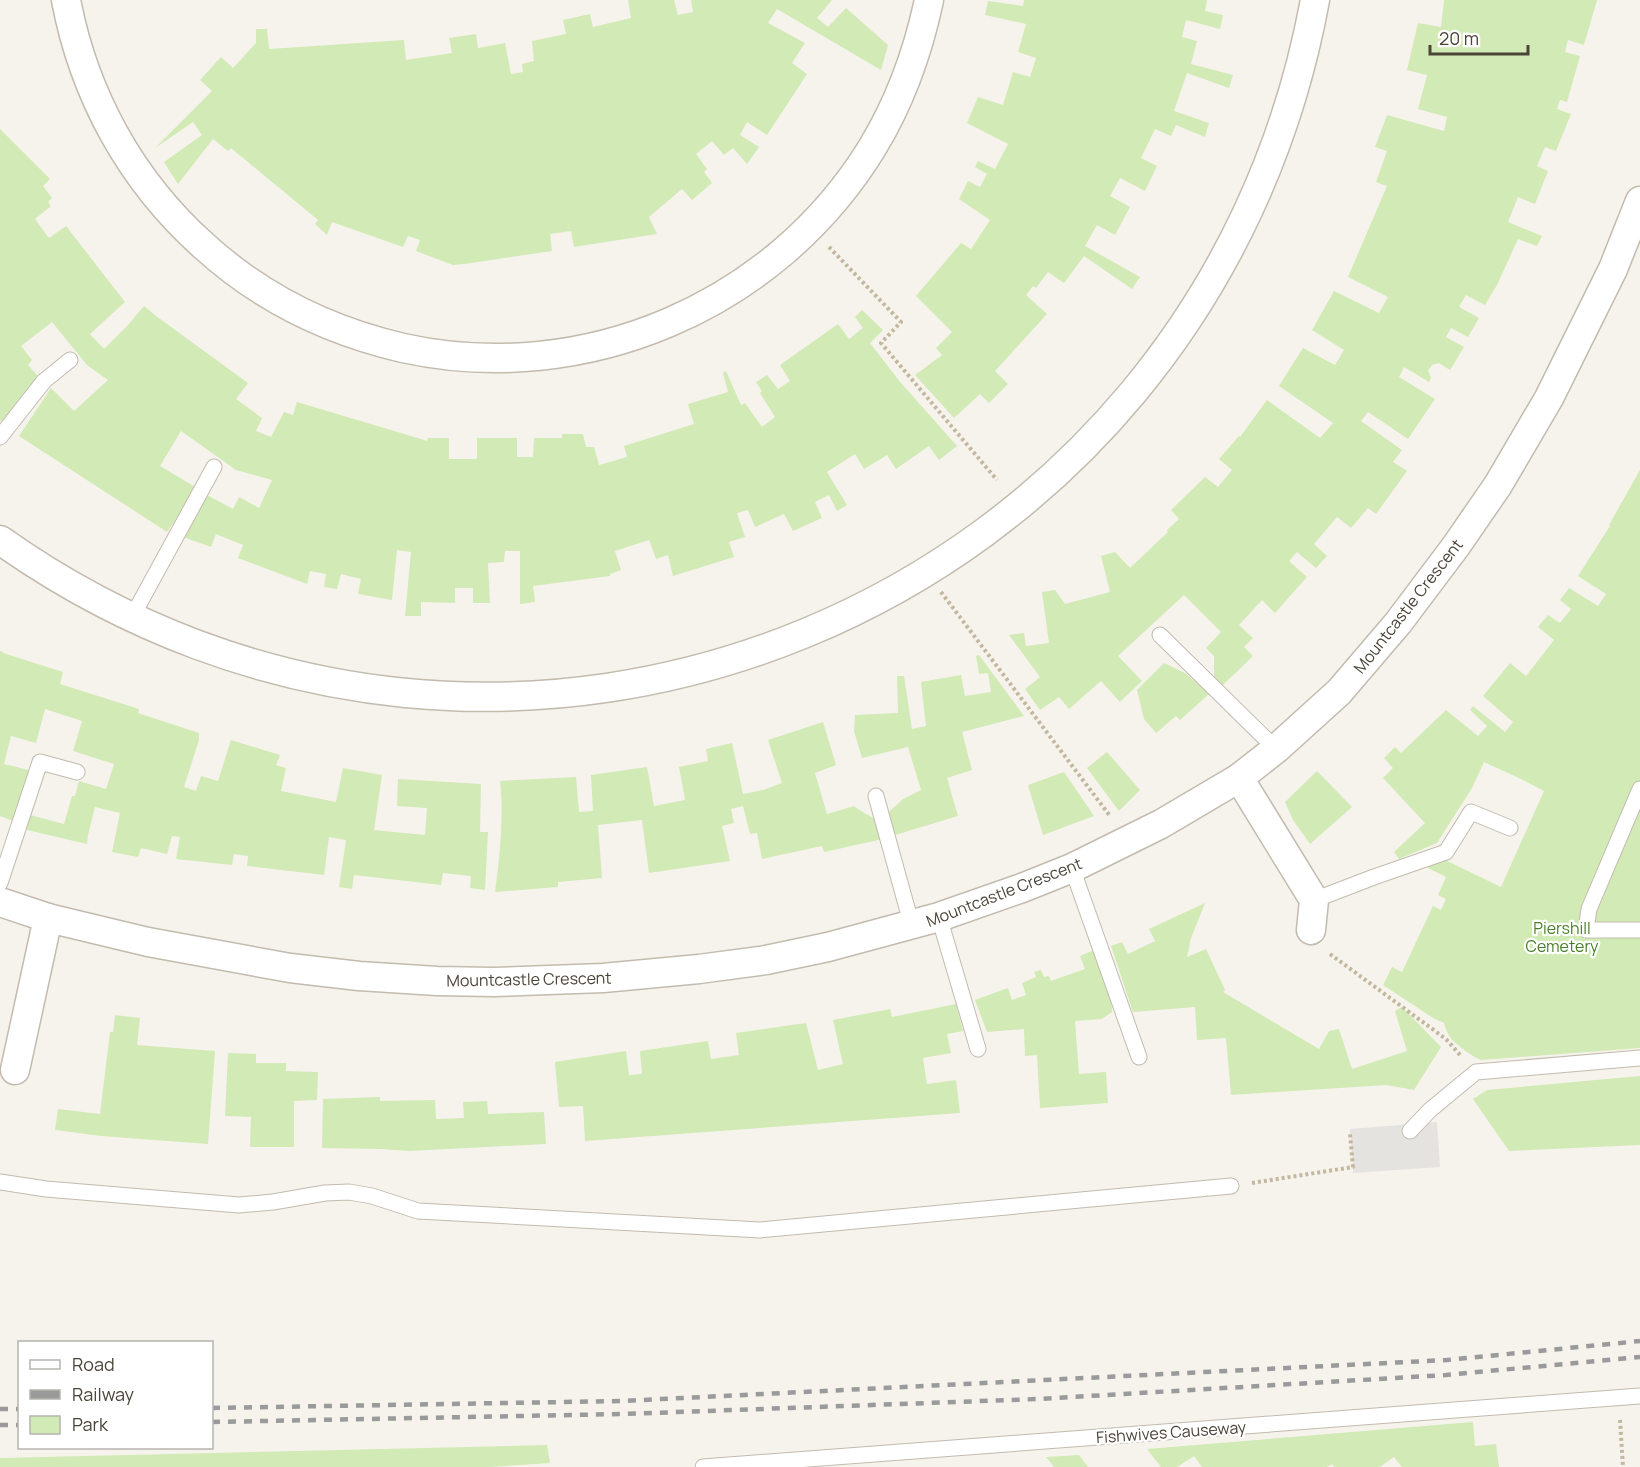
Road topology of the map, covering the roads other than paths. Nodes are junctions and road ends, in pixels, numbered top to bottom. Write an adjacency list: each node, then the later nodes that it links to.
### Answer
1 (66, 0): 2 (street)
2 (929, 0)
3 (1315, 0): 9 (street)
4 (1640, 201): 11 (street, Mountcastle Crescent)
5 (69, 360): 6 (lane)
6 (0, 437)
7 (214, 467): 9 (lane)
8 (0, 540): 9 (street)
9 (132, 617)
10 (1160, 635): 11 (lane)
11 (1276, 749): 13 (street, Mountcastle Crescent)
12 (77, 772): 18 (lane)
13 (1239, 778): 17 (street, Mountcastle Crescent); 19 (street)
14 (1640, 789): 25 (lane)
15 (876, 796): 23 (lane)
16 (1510, 828): 19 (lane)
17 (1072, 868): 21 (street, Mountcastle Crescent); 27 (lane)
18 (0, 883)
19 (1314, 900): 24 (street)
20 (0, 902): 22 (street, Mountcastle Crescent)
21 (939, 917): 23 (street, Mountcastle Crescent); 26 (lane)
22 (48, 918): 23 (street, Mountcastle Crescent); 29 (street)
23 (912, 926)
24 (1311, 930)
25 (1640, 930)
26 (978, 1049)
27 (1139, 1057)
28 (1640, 1058): 30 (lane)
29 (15, 1070)
30 (1410, 1131)
31 (0, 1182): 32 (lane)
32 (1231, 1186)
33 (1640, 1396): 34 (lane, Fishwives Causeway)
34 (703, 1467)

